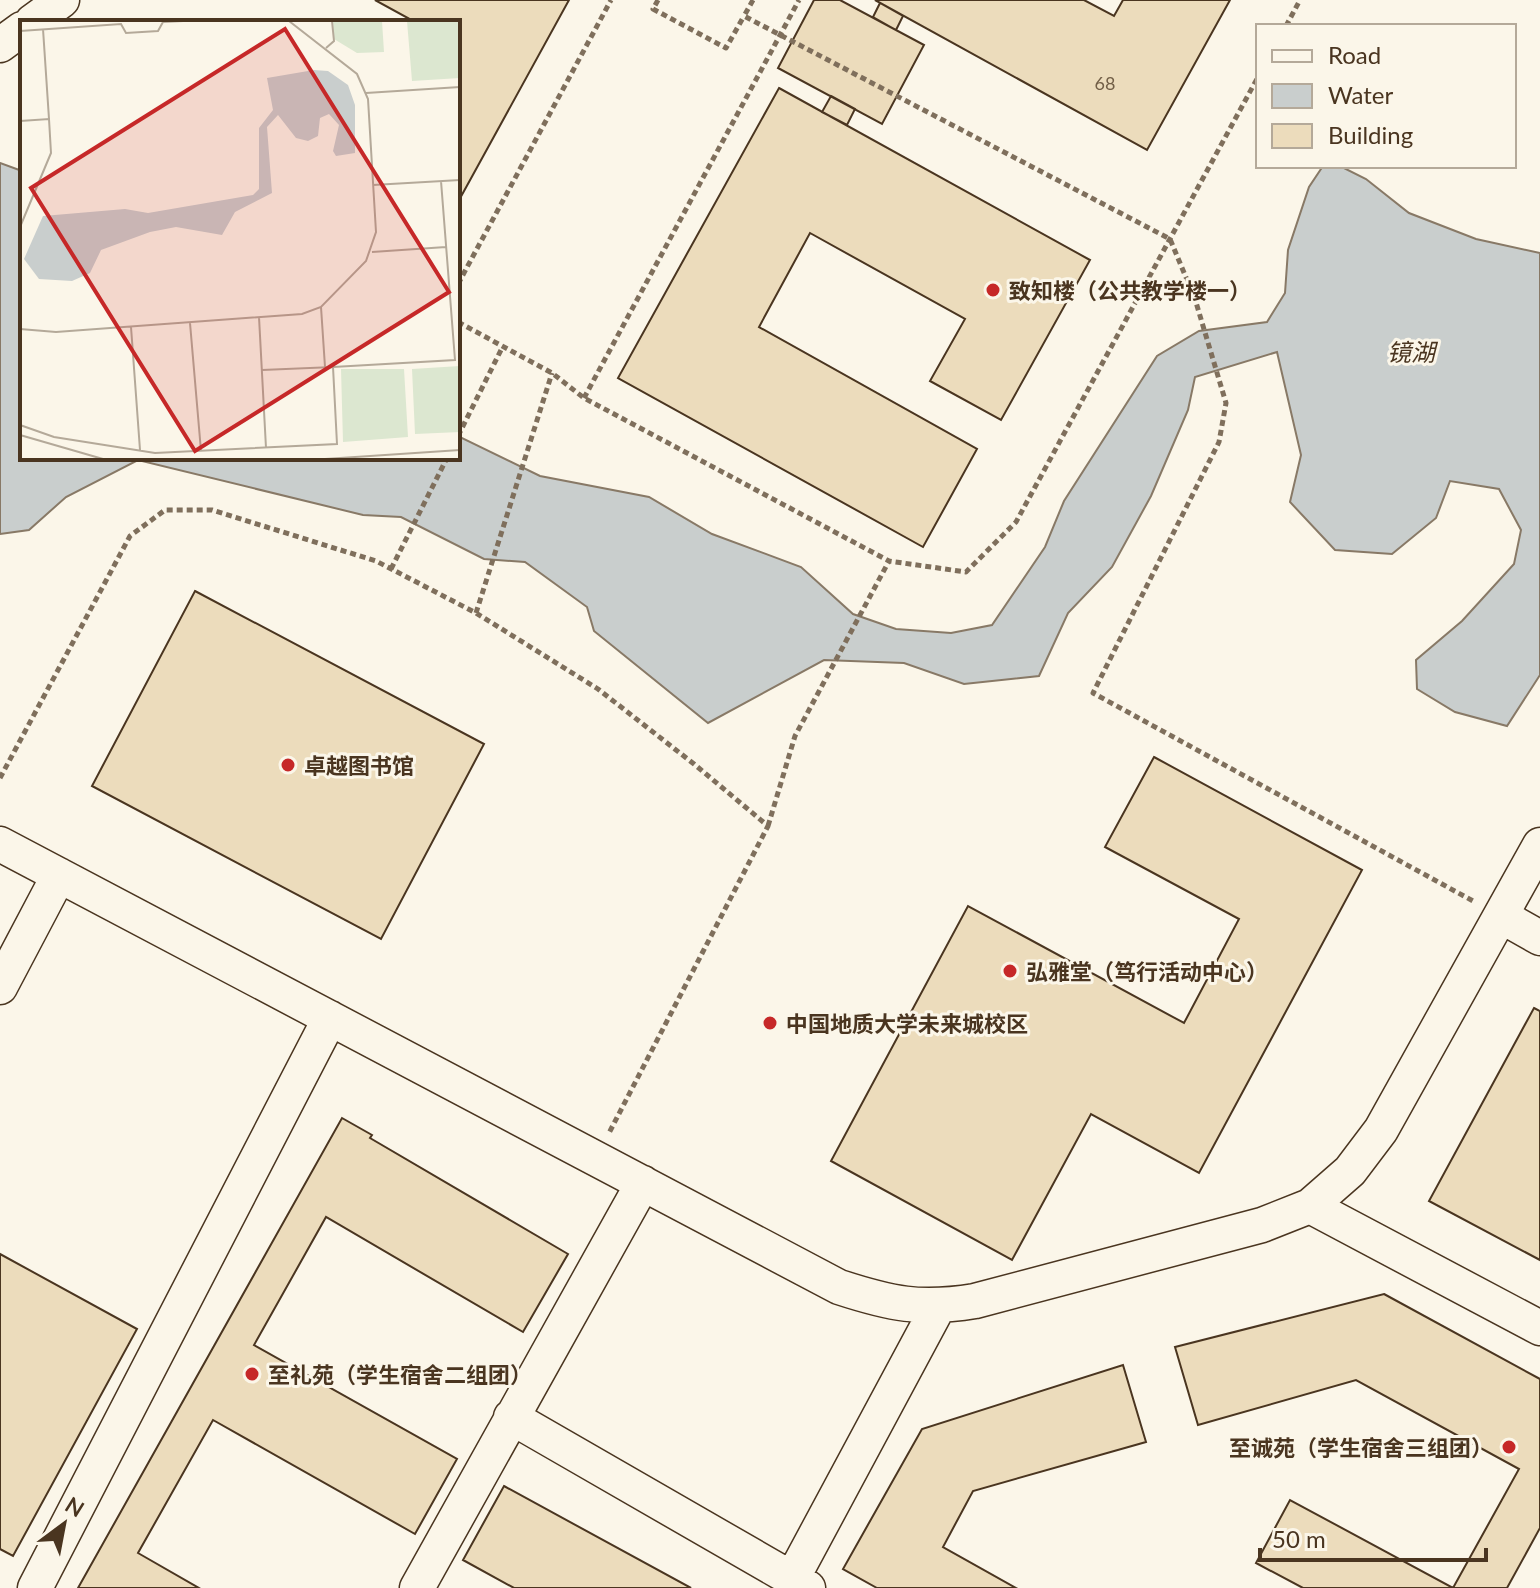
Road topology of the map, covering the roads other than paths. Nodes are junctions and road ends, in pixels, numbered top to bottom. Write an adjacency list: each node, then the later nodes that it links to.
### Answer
1 (62, 0): 2 (street)
2 (35, 20)
3 (20, 30): 4 (street)
4 (0, 45)
5 (0, 844): 7 (street)
6 (1540, 845): 8 (street)
7 (59, 875): 10 (street); 11 (street)
8 (1501, 916): 9 (street); 13 (street)
9 (1540, 938)
10 (0, 987)
11 (330, 1018): 12 (street); 18 (street)
12 (643, 1183): 14 (street); 16 (street)
13 (1310, 1206): 14 (street); 15 (street)
14 (938, 1307): 17 (street)
15 (1540, 1328)
16 (511, 1417): 17 (street); 19 (street)
17 (800, 1583)
18 (35, 1588)
19 (417, 1588)

